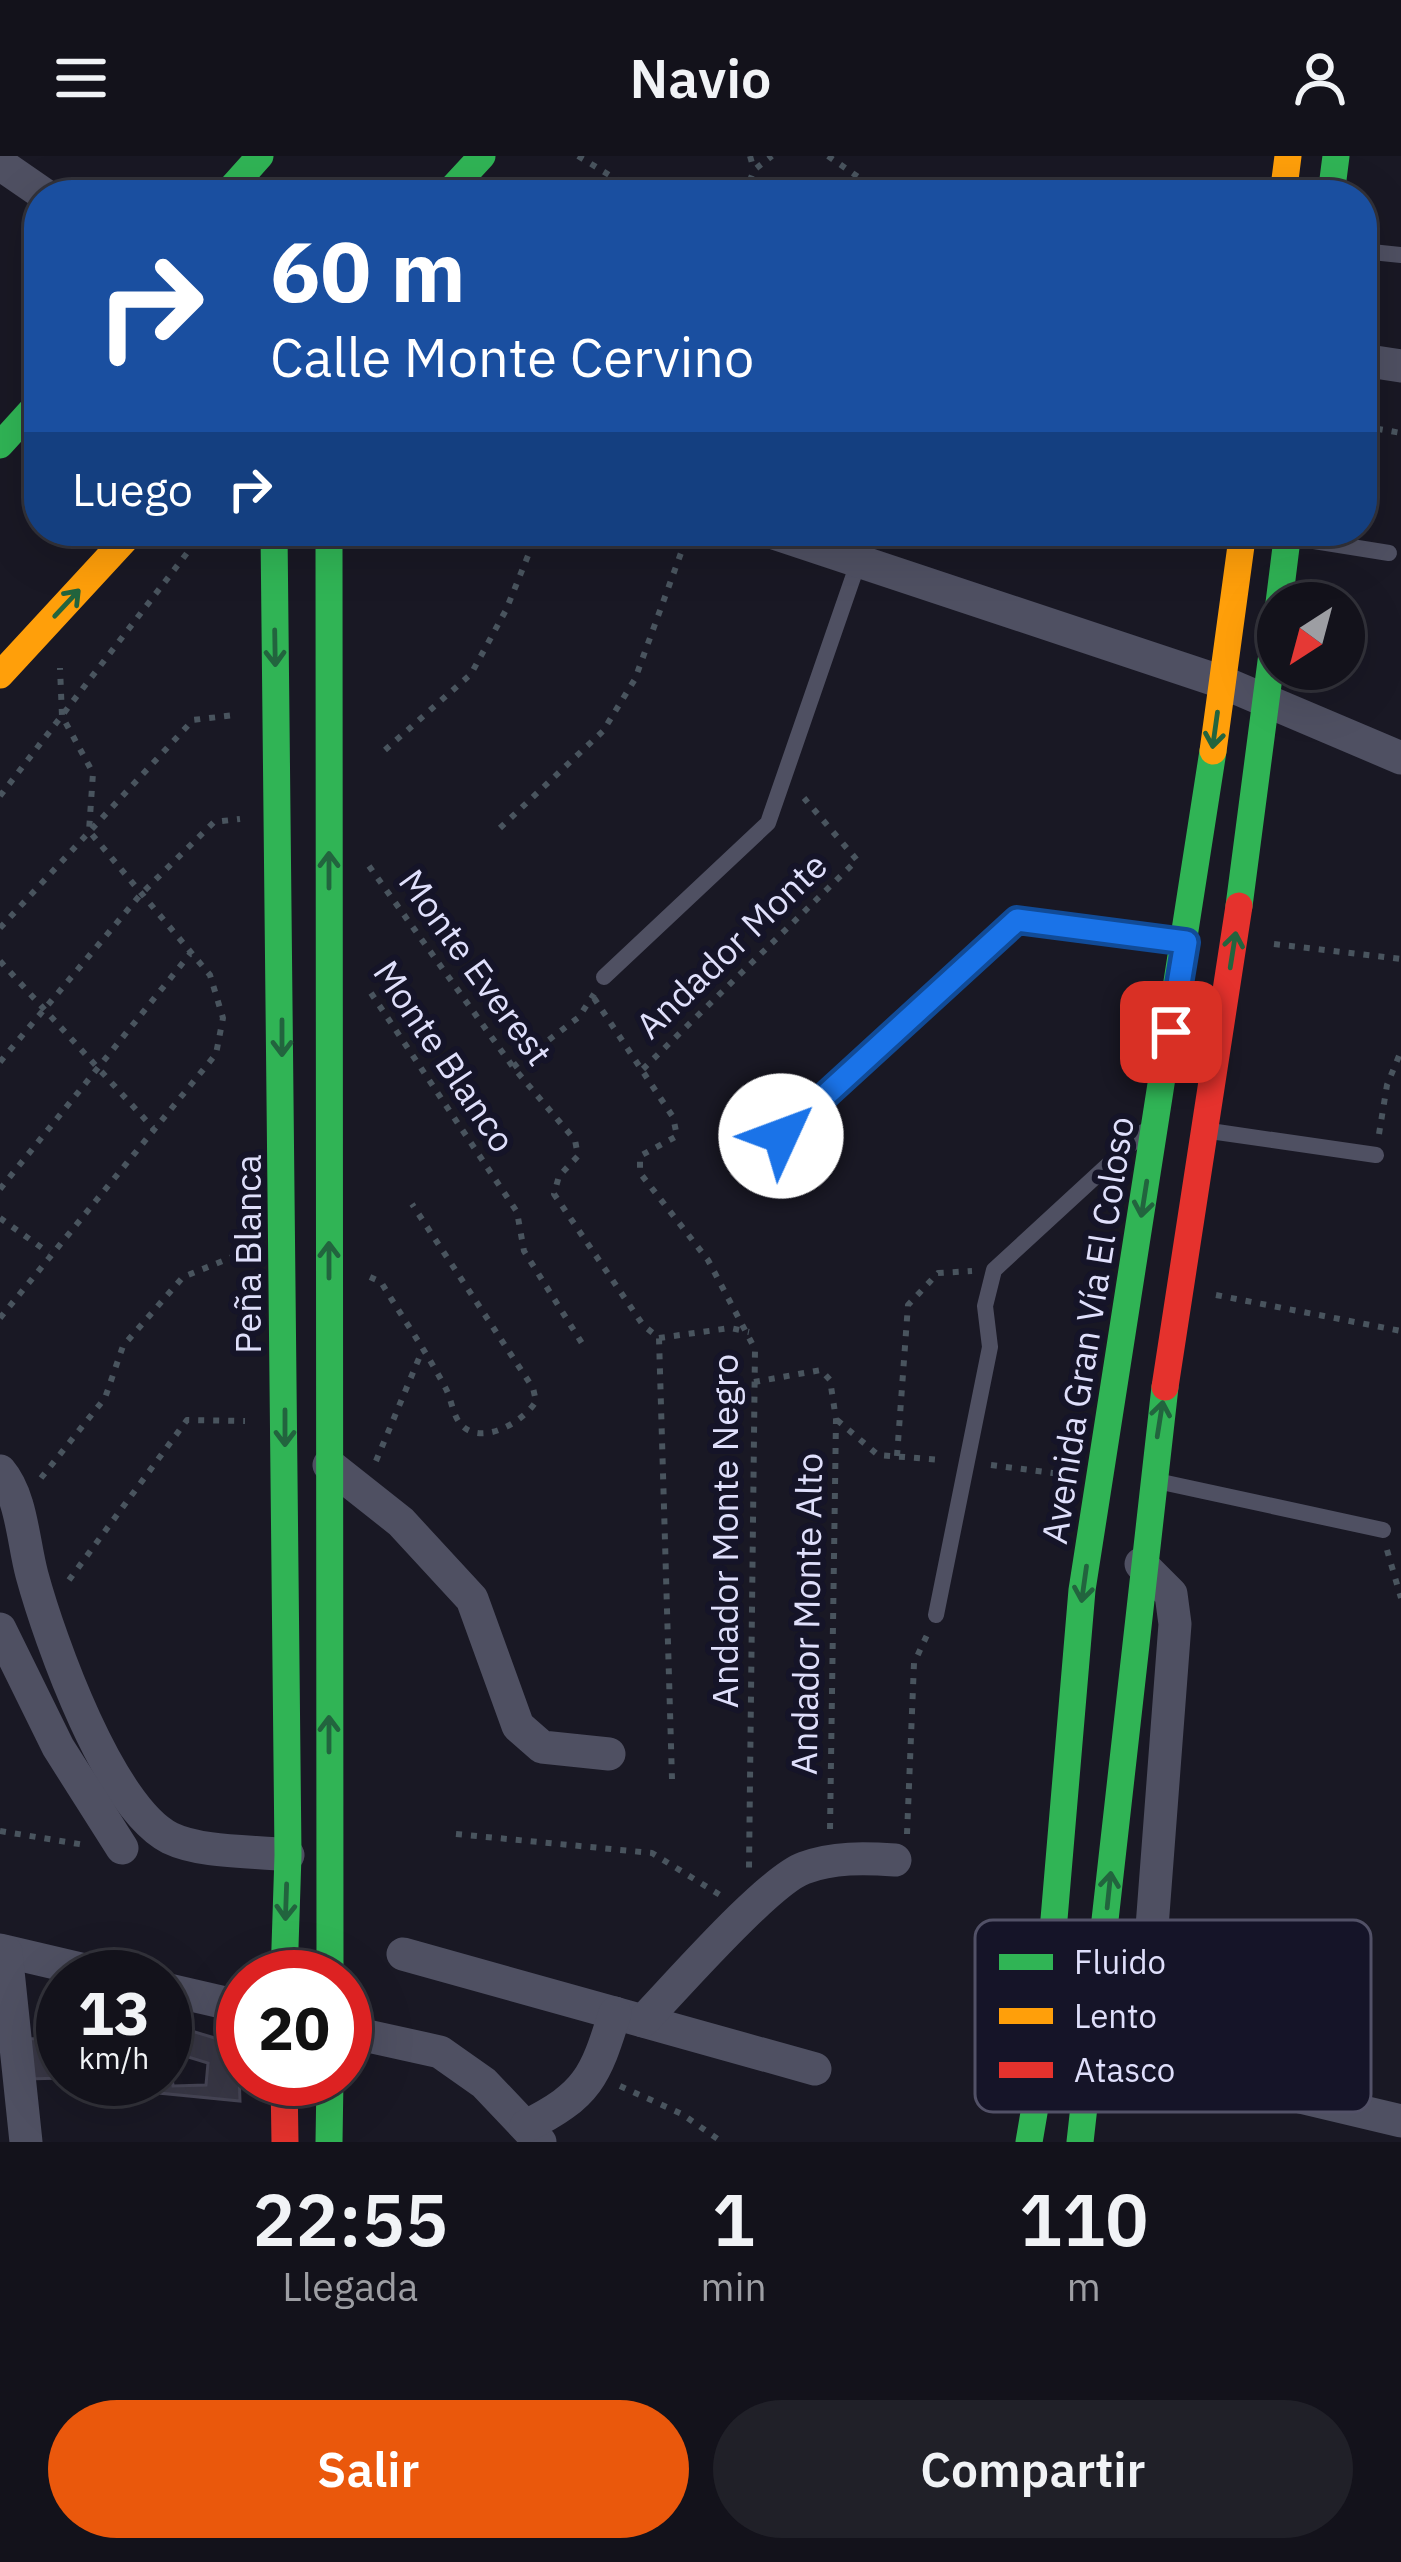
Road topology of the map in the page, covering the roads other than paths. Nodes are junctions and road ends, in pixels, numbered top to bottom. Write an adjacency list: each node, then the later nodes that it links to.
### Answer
1 (261, 156): 4 (main road)
2 (482, 156): 6 (main road)
3 (436, 165): 5 (main road)
4 (239, 180)
5 (440, 180)
6 (458, 180)
7 (119, 546): 17 (main road, one-way to 7)
8 (274, 546): 37 (main road, Peña Blanca, one-way to 37)
9 (328, 546): 28 (main road, one-way to 9)
10 (817, 546): 15 (street)
11 (1241, 546): 18 (main road, Avenida Gran Vía El Coloso)
12 (1286, 546): 16 (main road)
13 (1352, 546): 14 (lane)
14 (1389, 553)
15 (860, 559): 18 (street); 23 (lane)
16 (1281, 582)
17 (3, 669)
18 (1222, 682): 20 (street); 22 (main road, Avenida Gran Vía El Coloso, one-way to 22)
19 (1267, 690): 20 (main road)
20 (1266, 698): 21 (street); 25 (main road, one-way to 20)
21 (1401, 758)
22 (1186, 942): 24 (main road, Avenida Gran Vía El Coloso); 26 (lane)
23 (604, 977)
24 (1155, 1122): 33 (lane); 39 (main road, Avenida Gran Vía El Coloso, one-way to 39)
25 (1204, 1130): 27 (lane); 30 (main road, one-way to 25)
26 (781, 1136)
27 (1376, 1155)
28 (329, 1465): 35 (street); 43 (main road, one-way to 28)
29 (0, 1471): 37 (street)
30 (1150, 1480): 31 (lane); 32 (main road)
31 (1383, 1530)
32 (1142, 1564): 40 (main road, one-way to 32); 41 (street)
33 (936, 1615)
34 (0, 1629): 36 (street)
35 (609, 1754)
36 (122, 1848)
37 (288, 1856): 42 (main road, Peña Blanca, one-way to 42)
38 (896, 1860): 47 (street)
39 (1054, 1920)
40 (1107, 1920)
41 (1153, 1920)
42 (285, 1950)
43 (330, 1950)
44 (3, 1951): 46 (street); 55 (street)
45 (403, 1954): 47 (street)
46 (36, 1959)
47 (628, 2017): 49 (street); 54 (street)
48 (372, 2036): 54 (street)
49 (815, 2069)
50 (284, 2106): 56 (main road)
51 (329, 2106): 57 (main road)
52 (1035, 2112): 58 (main road, Avenida Gran Vía El Coloso, one-way to 58)
53 (1084, 2112): 59 (main road)
54 (533, 2134)
55 (26, 2142)
56 (285, 2142)
57 (329, 2142)
58 (1030, 2142)
59 (1080, 2142)

